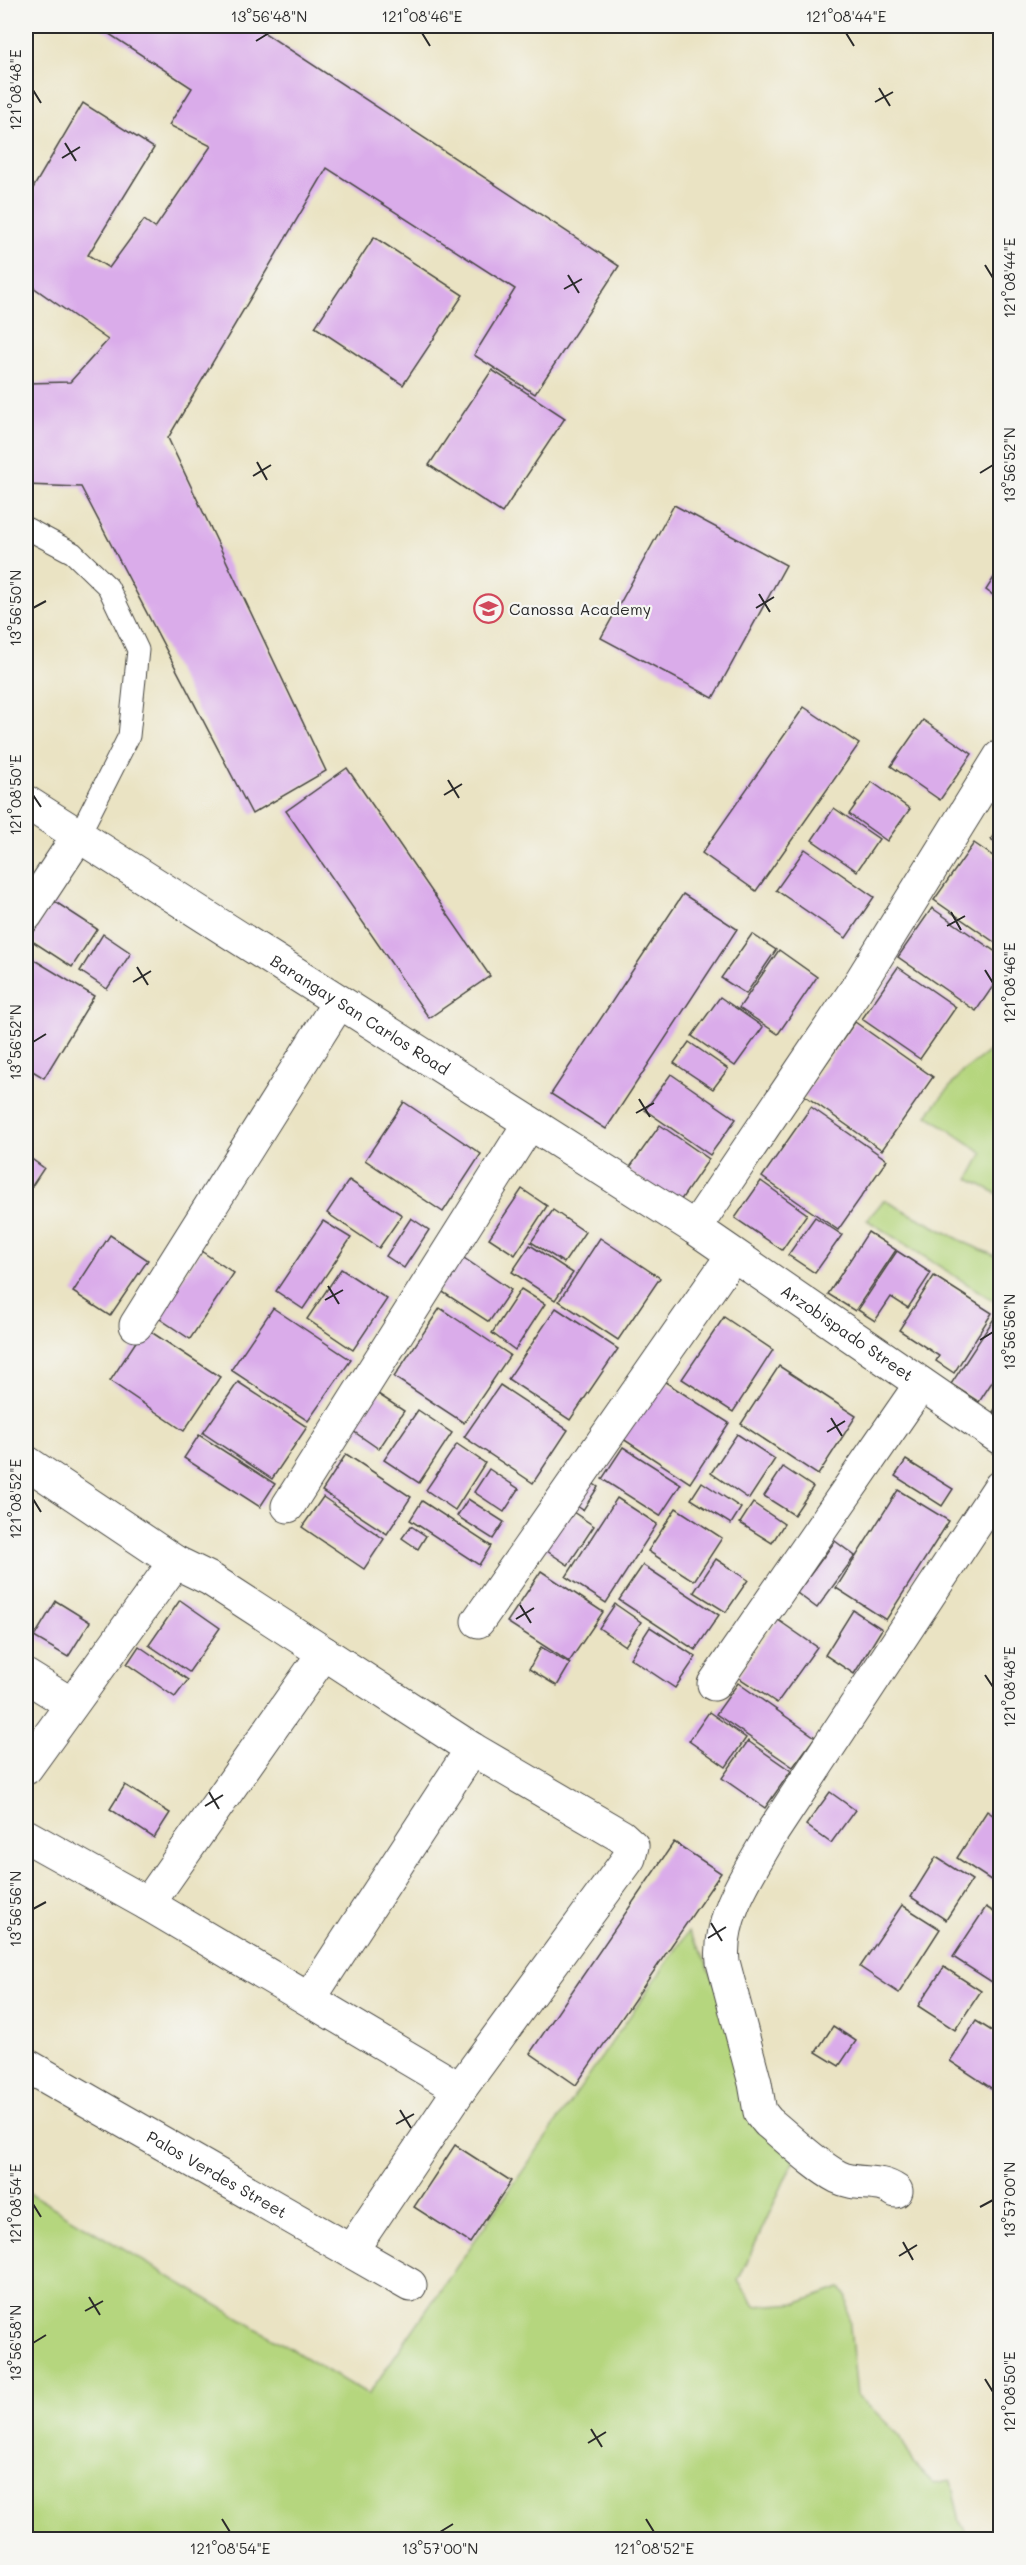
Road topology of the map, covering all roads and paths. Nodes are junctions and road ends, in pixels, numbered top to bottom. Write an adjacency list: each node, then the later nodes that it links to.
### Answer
1 (26, 528): 4 (lane)
2 (1000, 757): 8 (street)
3 (26, 802): 4 (street, Barangay San Carlos Road)
4 (79, 835): 5 (street); 6 (street, Barangay San Carlos Road)
5 (26, 915)
6 (339, 1002): 7 (street, Barangay San Carlos Road); 10 (street)
7 (529, 1125): 8 (street, Barangay San Carlos Road); 15 (street)
8 (695, 1228): 9 (street, Arzobispado Street)
9 (733, 1255): 11 (street, Arzobispado Street); 17 (street)
10 (136, 1325)
11 (921, 1384): 12 (street, Arzobispado Street); 20 (street)
12 (1000, 1438)
13 (26, 1462): 16 (street)
14 (1000, 1487): 29 (street)
15 (288, 1506)
16 (175, 1562): 18 (street); 21 (street)
17 (478, 1621)
18 (324, 1653): 22 (street); 25 (street)
19 (26, 1676): 21 (street)
20 (714, 1684)
21 (71, 1704): 23 (street)
22 (472, 1749): 26 (street); 28 (street)
23 (26, 1768)
24 (26, 1836): 25 (street)
25 (148, 1904): 26 (street)
26 (309, 1999): 28 (street)
27 (26, 2065): 30 (street, Palos Verdes Street)
28 (460, 2089): 30 (street)
29 (896, 2191)
30 (351, 2251): 31 (street, Palos Verdes Street)
31 (410, 2285)

